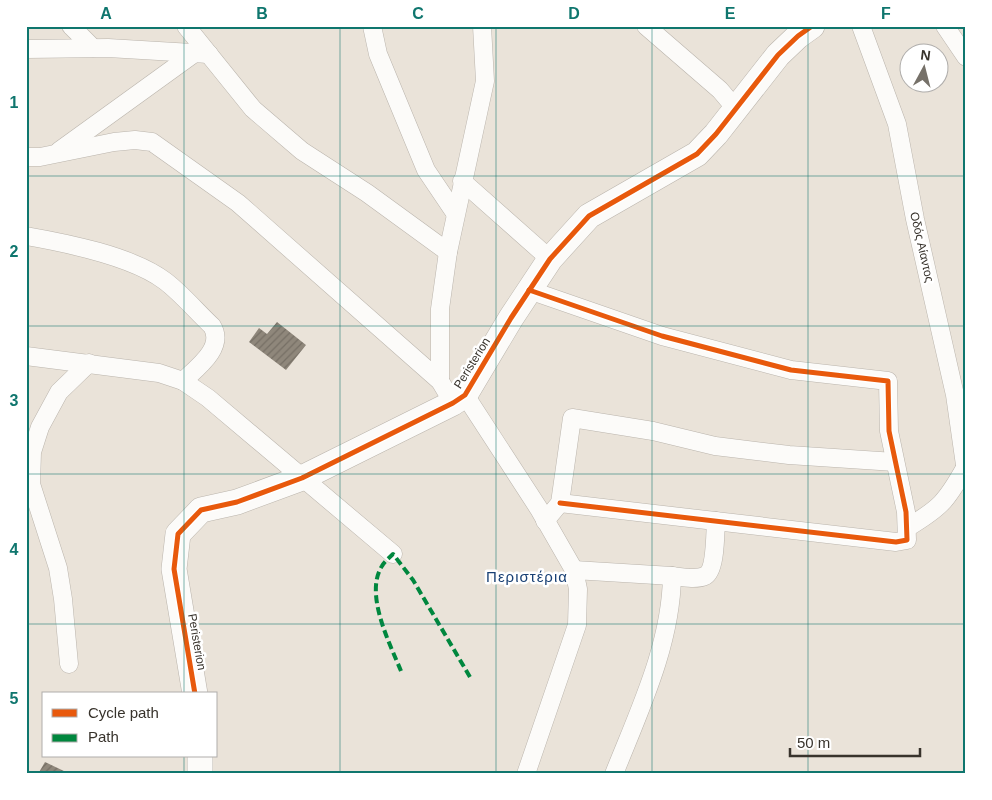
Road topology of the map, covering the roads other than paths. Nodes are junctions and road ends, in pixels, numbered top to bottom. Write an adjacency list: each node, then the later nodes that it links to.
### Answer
1 (71, 26): 9 (street)
2 (186, 26): 11 (street)
3 (372, 26): 17 (street)
4 (482, 26): 16 (street)
5 (646, 26): 13 (street)
6 (812, 26): 13 (street, Peristerion)
7 (861, 26): 28 (street, Οδός Αίαντος)
8 (945, 26): 12 (street)
9 (93, 48): 10 (street); 11 (street)
10 (26, 49)
11 (202, 53): 14 (street); 19 (street)
12 (966, 57)
13 (736, 109): 20 (street, Peristerion)
14 (54, 155): 15 (street); 25 (street)
15 (27, 158)
16 (462, 181): 17 (street); 20 (street)
17 (455, 213): 19 (street)
18 (26, 236): 24 (street)
19 (448, 252): 25 (street)
20 (550, 259): 21 (street, Peristerion)
21 (529, 290): 26 (street, Peristerion); 27 (street)
22 (26, 356): 23 (street)
23 (89, 363): 24 (street); 37 (street)
24 (184, 380): 29 (street)
25 (440, 381): 26 (street)
26 (459, 399): 29 (street, Peristerion); 31 (street)
27 (895, 462): 30 (street); 33 (street)
28 (965, 470): 33 (street)
29 (302, 478): 34 (street); 38 (street, Peristerion)
30 (560, 503): 31 (street); 32 (street)
31 (545, 521): 35 (street)
32 (716, 521): 33 (street); 36 (street)
33 (907, 528)
34 (393, 554)
35 (574, 570): 36 (street); 41 (street)
36 (672, 576): 42 (street)
37 (69, 664)
38 (195, 692)
39 (200, 758): 40 (street)
40 (200, 774)
41 (526, 774)
42 (614, 774)

